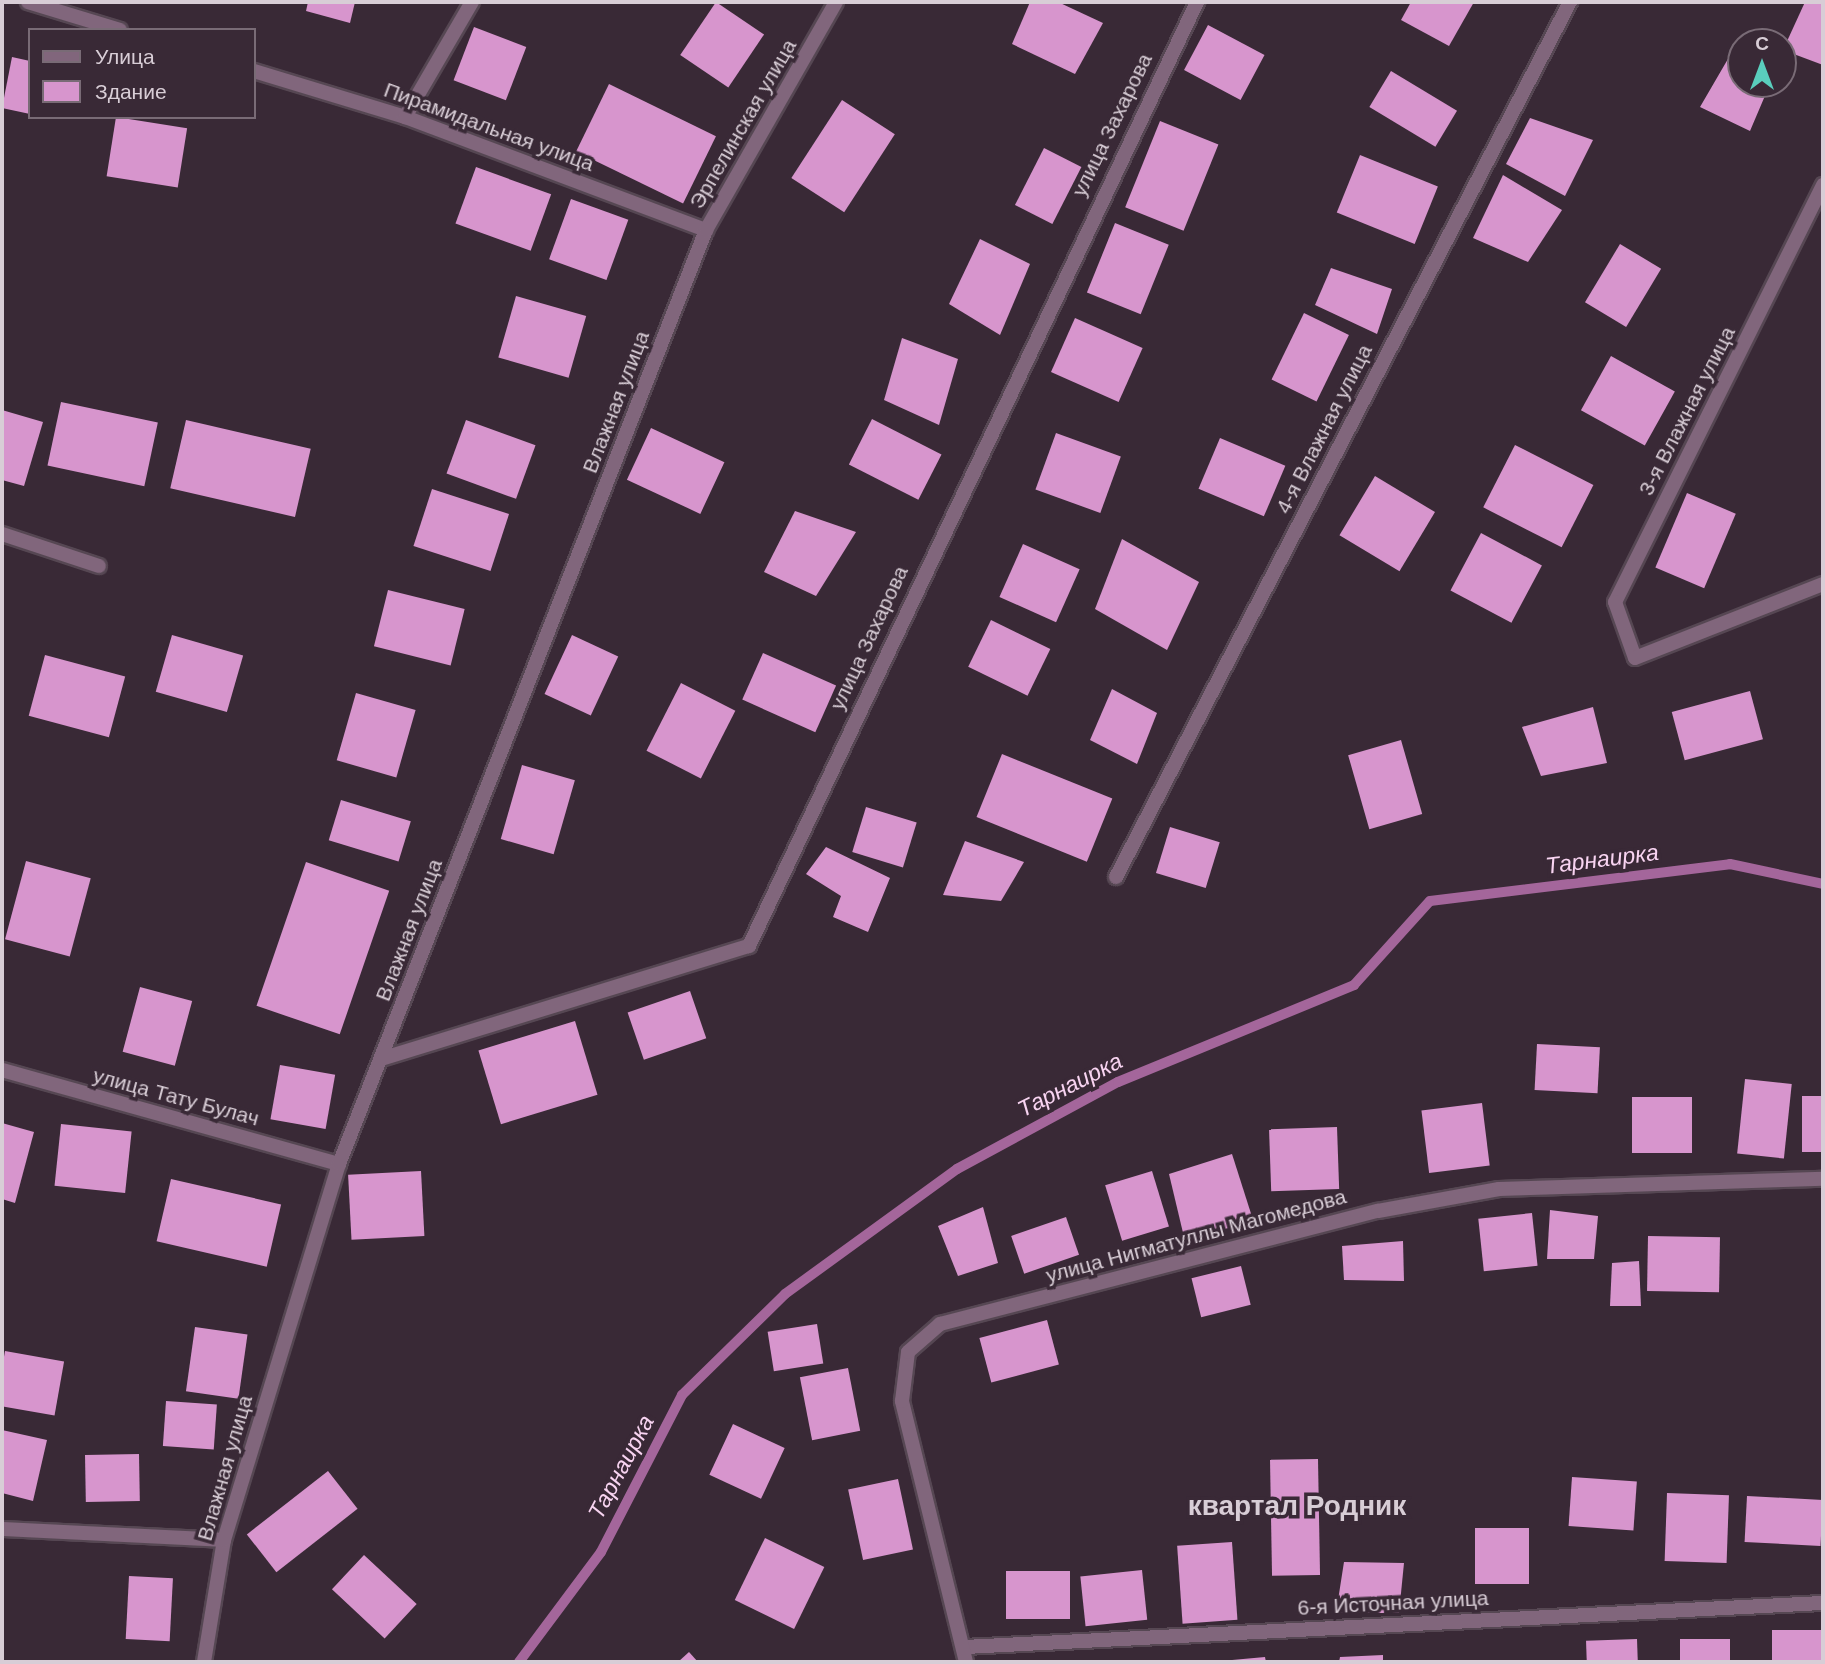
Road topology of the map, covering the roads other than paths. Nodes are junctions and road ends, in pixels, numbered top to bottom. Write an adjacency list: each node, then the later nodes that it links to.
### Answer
1 (28, 2): 6 (street)
2 (471, 2): 8 (street)
3 (836, 2): 10 (street, Эрпелинская улица)
4 (1197, 2): 15 (street, улица Захарова)
5 (1570, 2): 14 (street, 4-я Влажная улица)
6 (113, 28)
7 (256, 72): 8 (street, Пирамидальная улица)
8 (405, 117): 10 (street, Пирамидальная улица)
9 (1823, 185): 13 (street, 3-я Влажная улица)
10 (706, 230): 15 (street, Влажная улица)
11 (2, 534): 12 (street)
12 (99, 566)
13 (1823, 584)
14 (1115, 877)
15 (381, 1059): 17 (street, Влажная улица)
16 (2, 1070): 17 (street, улица Тату Булач)
17 (339, 1164): 20 (street, Влажная улица)
18 (1823, 1179): 22 (street, улица Нигматуллы Магомедова)
19 (2, 1529): 20 (street)
20 (224, 1540): 23 (street, Влажная улица)
21 (1823, 1604): 22 (street, 6-я Источная улица)
22 (965, 1647): 24 (street, улица Нигматуллы Магомедова)
23 (204, 1662)
24 (966, 1662)

